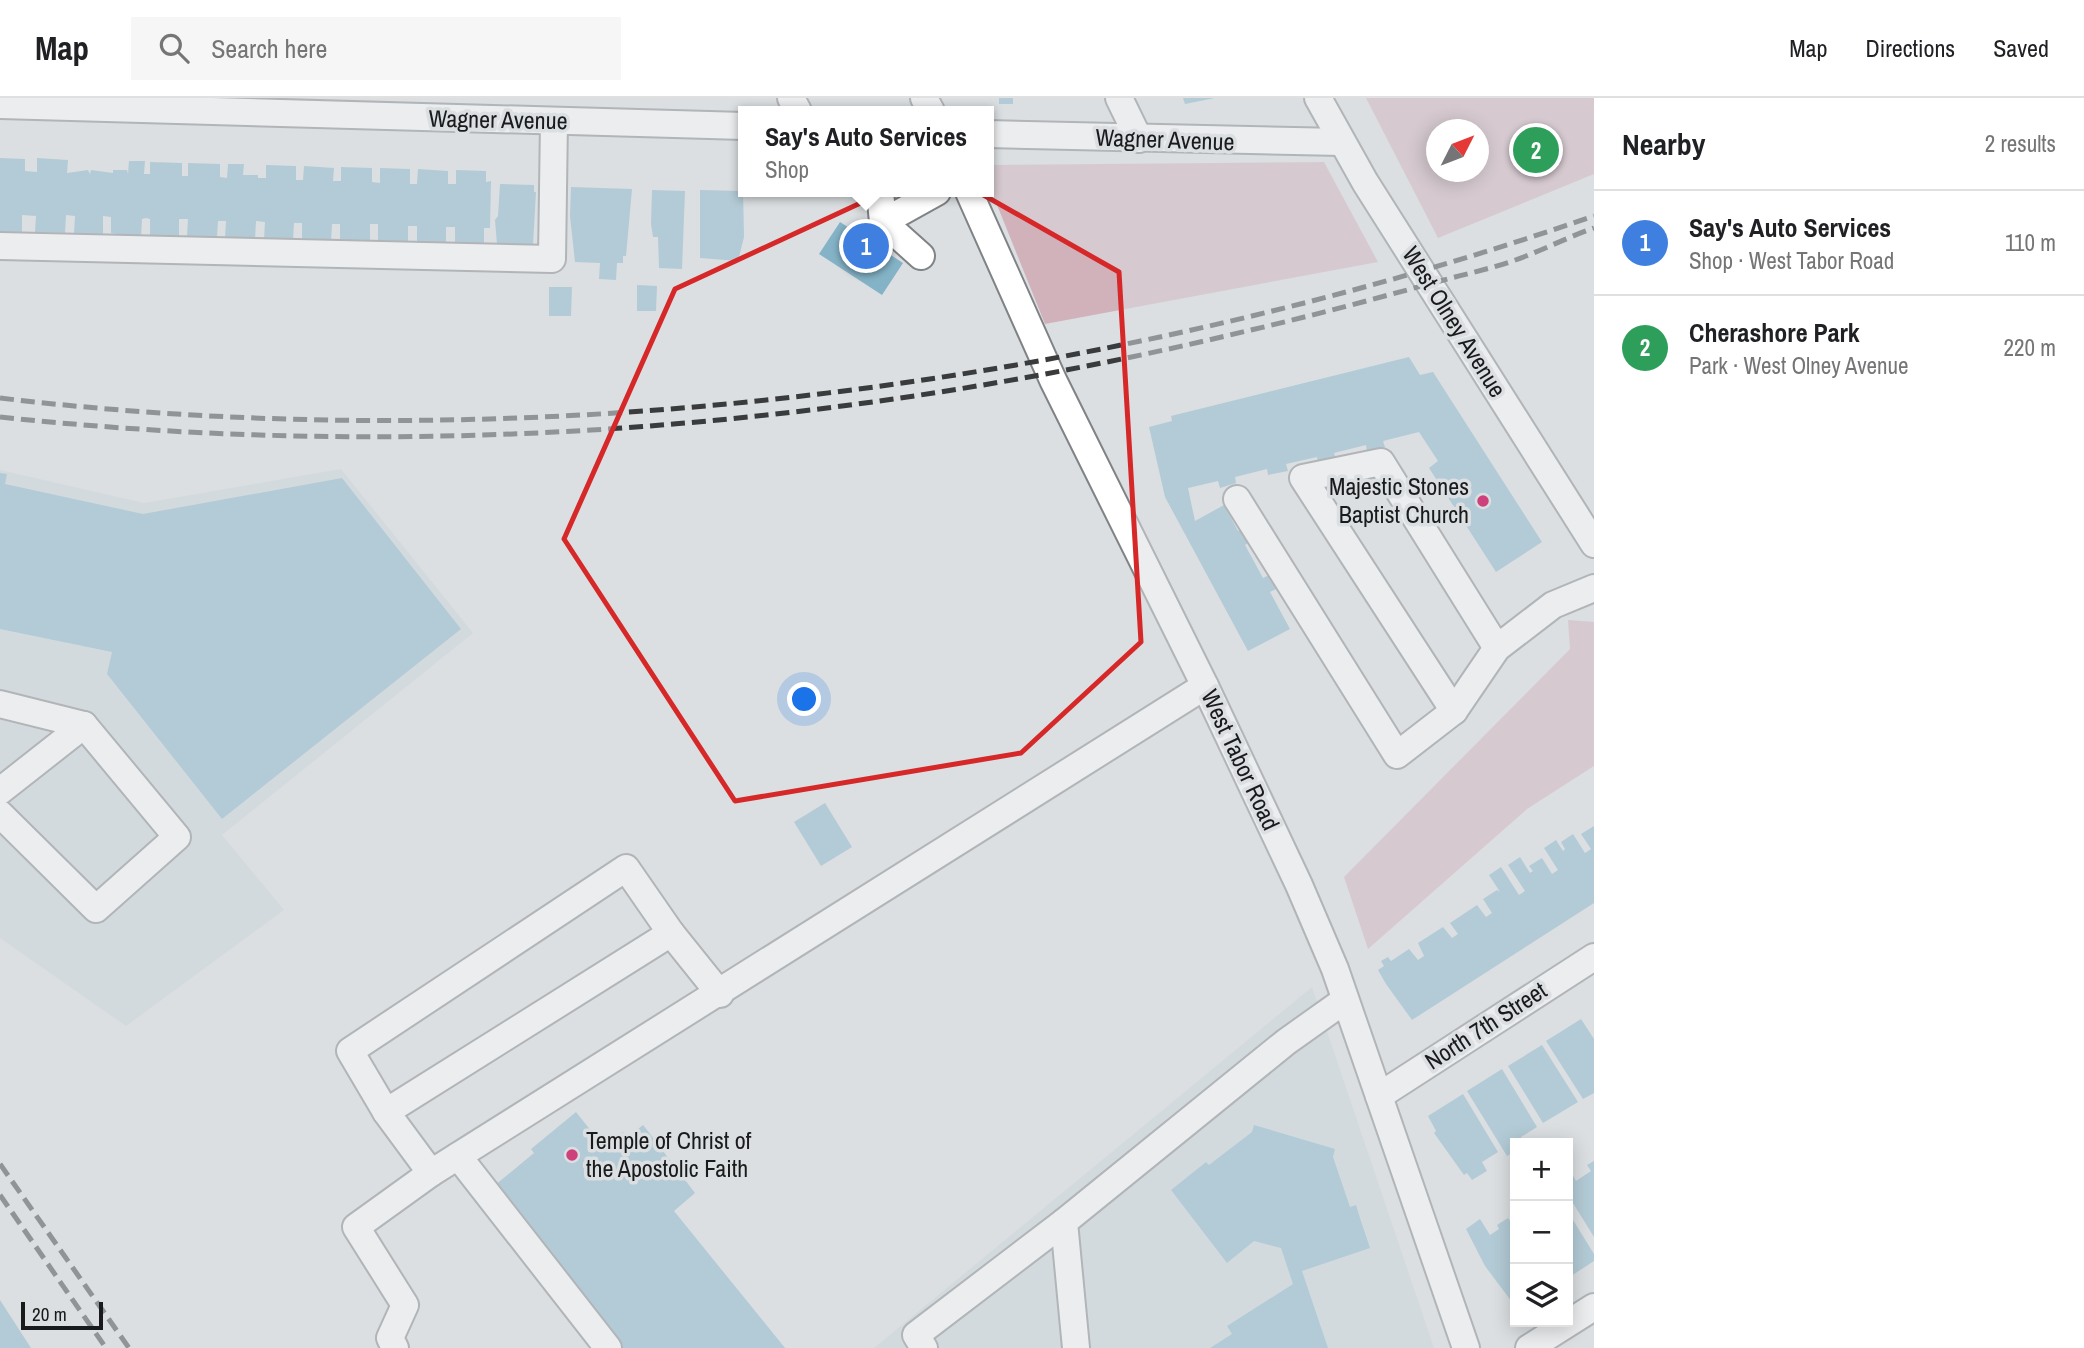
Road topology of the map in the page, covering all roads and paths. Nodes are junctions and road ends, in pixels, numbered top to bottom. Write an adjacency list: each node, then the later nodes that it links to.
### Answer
1 (385, 98): 6 (street)
2 (475, 98): 7 (street)
3 (1119, 98): 11 (street)
4 (1318, 98): 12 (street, West Olney Avenue)
5 (0, 105): 6 (street, Wagner Avenue)
6 (356, 117): 7 (street, Wagner Avenue)
7 (490, 121): 8 (street, Wagner Avenue)
8 (554, 121): 9 (street, Wagner Avenue); 17 (street)
9 (738, 126)
10 (994, 134): 11 (street, Wagner Avenue)
11 (1139, 139): 12 (street, Wagner Avenue)
12 (1341, 142): 20 (street, West Olney Avenue)
13 (881, 197): 16 (street)
14 (928, 197): 16 (street)
15 (971, 197): 23 (street, West Tabor Road)
16 (884, 222): 18 (street)
17 (0, 246)
18 (921, 256)
19 (1237, 499): 25 (street)
20 (1593, 538)
21 (1594, 588): 22 (street)
22 (1497, 648): 25 (street); 25 (street)
23 (1205, 686): 31 (street); 32 (street, West Tabor Road)
24 (0, 704): 26 (street)
25 (1454, 711)
26 (84, 725): 27 (street); 28 (street)
27 (0, 791)
28 (0, 814)
29 (671, 933): 31 (street); 34 (street); 34 (street)
30 (1594, 957): 33 (street, North 7th Street)
31 (720, 994): 35 (street)
32 (1345, 1000): 33 (street, West Tabor Road); 37 (street)
33 (1379, 1096): 43 (street, West Tabor Road)
34 (386, 1112): 36 (street)
35 (458, 1156): 36 (street); 40 (street)
36 (431, 1173): 39 (street)
37 (1064, 1222): 41 (street); 42 (street)
38 (1594, 1307): 44 (street)
39 (394, 1348)
40 (608, 1348)
41 (924, 1348)
42 (1076, 1348)
43 (1466, 1348)
44 (1529, 1348)

